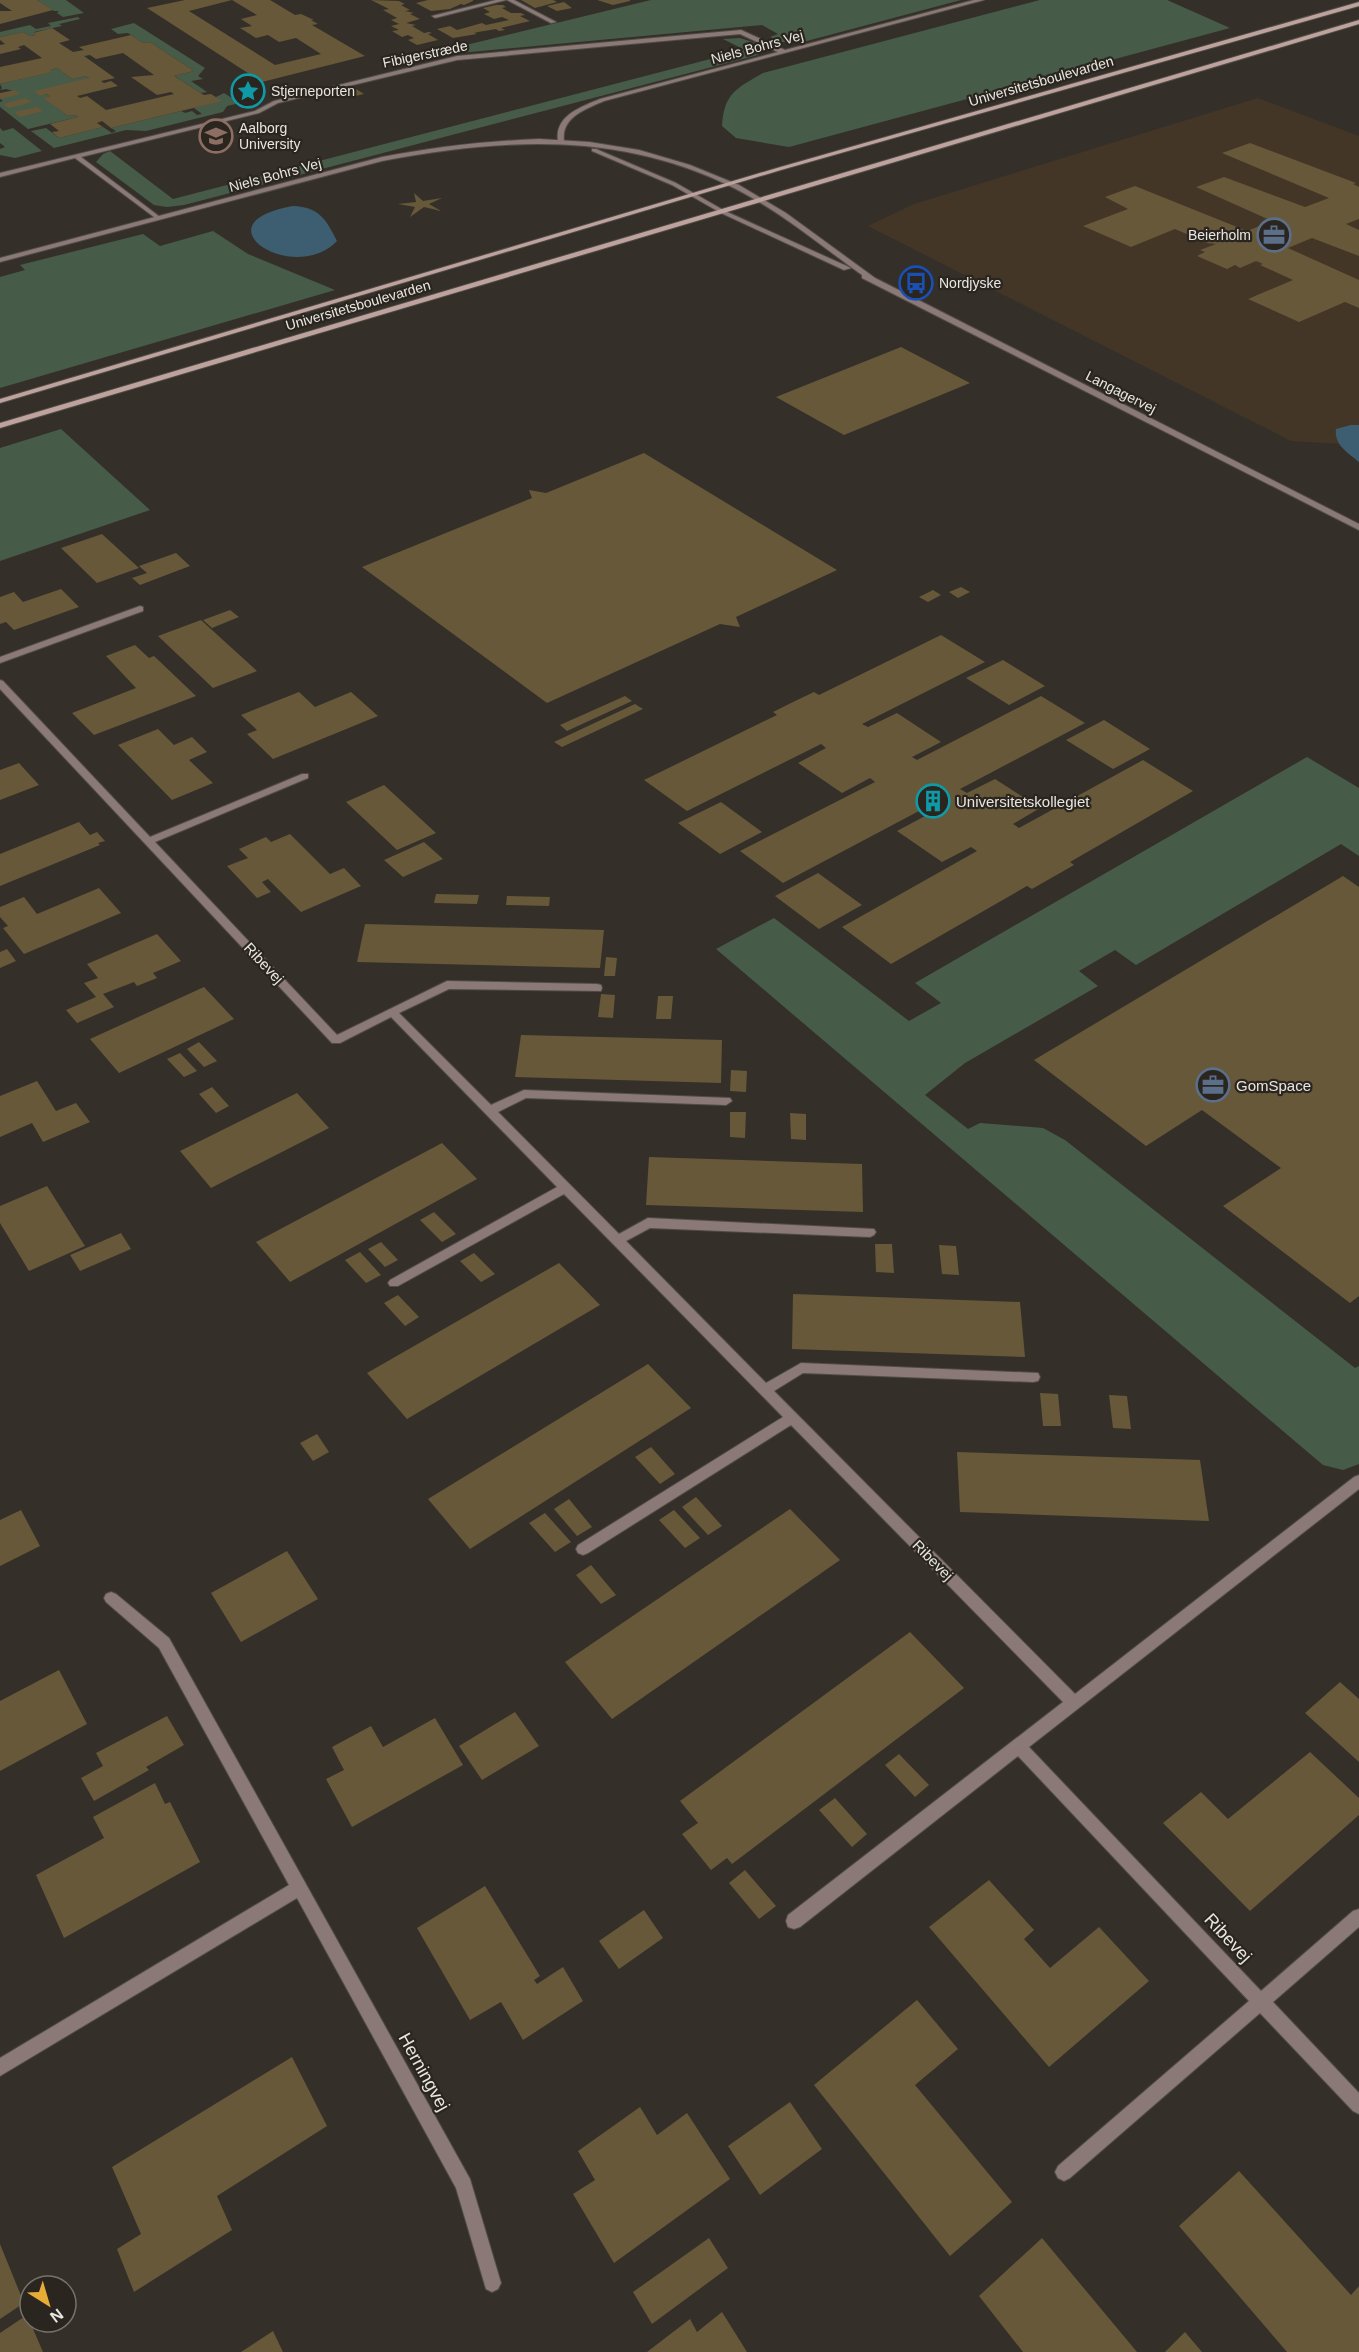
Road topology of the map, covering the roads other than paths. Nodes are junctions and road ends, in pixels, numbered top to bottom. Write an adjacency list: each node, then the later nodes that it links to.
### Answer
1 (503, 0): 5 (street)
2 (510, 0): 6 (street)
3 (981, 0): 8 (street, Niels Bohrs Vej)
4 (1359, 4): 12 (main road, Universitetsboulevarden)
5 (435, 16)
6 (553, 22)
7 (1359, 22): 15 (main road)
8 (784, 52): 9 (street, Niels Bohrs Vej); 10 (street, Fibigerstræde)
9 (561, 141): 12 (street, Niels Bohrs Vej); 14 (street, Niels Bohrs Vej); 18 (street, Niels Bohrs Vej)
10 (76, 156): 11 (street, Fibigerstræde); 18 (street)
11 (0, 175)
12 (730, 184): 13 (street, Niels Bohrs Vej); 14 (main road, Universitetsboulevarden)
13 (743, 192): 15 (street, Langagervej)
14 (694, 195): 16 (street, Niels Bohrs Vej); 21 (main road, Universitetsboulevarden)
15 (760, 201): 17 (main road, Universitetsboulevarden); 20 (street, Langagervej)
16 (708, 204): 17 (street, Langagervej)
17 (723, 212): 20 (street, Langagervej); 22 (main road, Universitetsboulevarden)
18 (158, 218): 19 (street, Niels Bohrs Vej)
19 (0, 260)
20 (872, 279): 23 (street, Langagervej)
21 (0, 401)
22 (0, 426)
23 (1359, 527)
24 (140, 609): 25 (street)
25 (0, 660)
26 (0, 683): 28 (street, Ribevej)
27 (305, 776): 28 (street)
28 (149, 841): 30 (street, Ribevej)
29 (597, 988): 30 (street, Ribevej)
30 (392, 1012): 32 (street, Ribevej)
31 (726, 1101): 32 (street)
32 (490, 1111): 33 (street, Ribevej)
33 (566, 1188): 35 (street, Ribevej); 36 (street)
34 (870, 1232): 35 (street)
35 (618, 1240): 38 (street, Ribevej)
36 (394, 1282)
37 (1033, 1377): 38 (street)
38 (765, 1390): 39 (street, Ribevej)
39 (793, 1417): 41 (street); 43 (street, Ribevej)
40 (1359, 1481): 43 (street)
41 (583, 1550)
42 (111, 1598): 45 (street, Herningvej)
43 (1074, 1703): 44 (street)
44 (1018, 1746): 47 (street); 48 (street, Ribevej)
45 (299, 1888): 49 (street); 52 (street, Herningvej)
46 (1359, 1917): 48 (street)
47 (794, 1921)
48 (1261, 2002): 50 (street, Ribevej); 51 (street)
49 (0, 2068)
50 (1359, 2105)
51 (1064, 2172)
52 (492, 2283)

